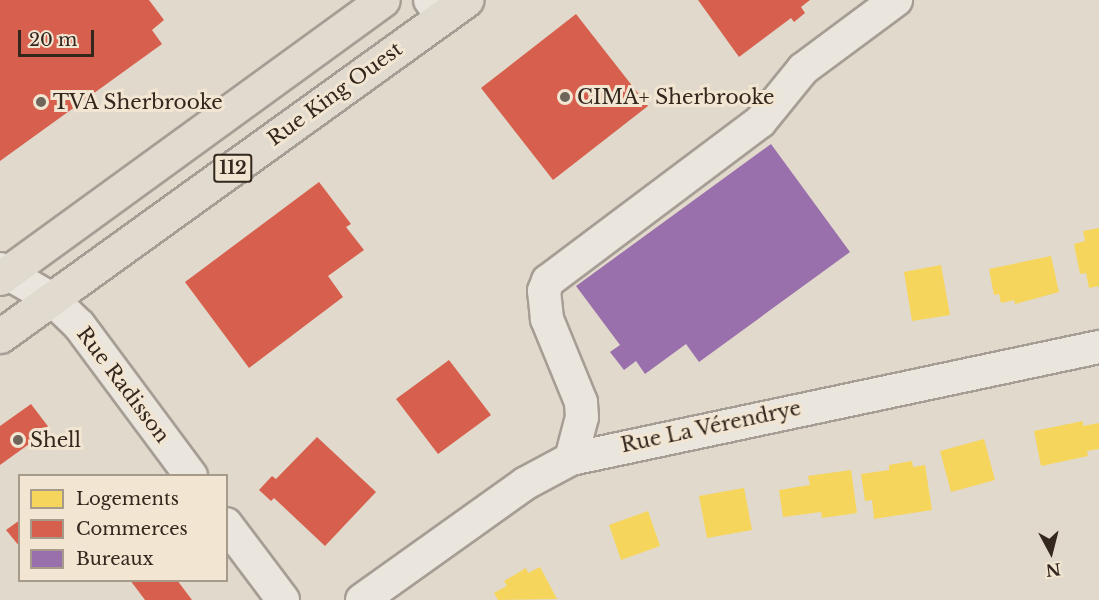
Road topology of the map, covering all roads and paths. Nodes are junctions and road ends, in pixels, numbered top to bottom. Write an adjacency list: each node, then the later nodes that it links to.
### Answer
1 (383, 0): 4 (main road, 112)
2 (897, 0): 8 (street)
3 (446, 6): 5 (main road, Rue King Ouest / 112)
4 (2, 274): 5 (street, Rue Radisson)
5 (52, 299): 6 (main road, Rue King Ouest / 112); 9 (street, Rue Radisson)
6 (0, 336)
7 (1099, 347): 8 (street, Rue La Vérendrye)
8 (571, 459): 12 (street, Rue La Vérendrye)
9 (190, 474)
10 (228, 527): 11 (street)
11 (284, 600)
12 (362, 600)

